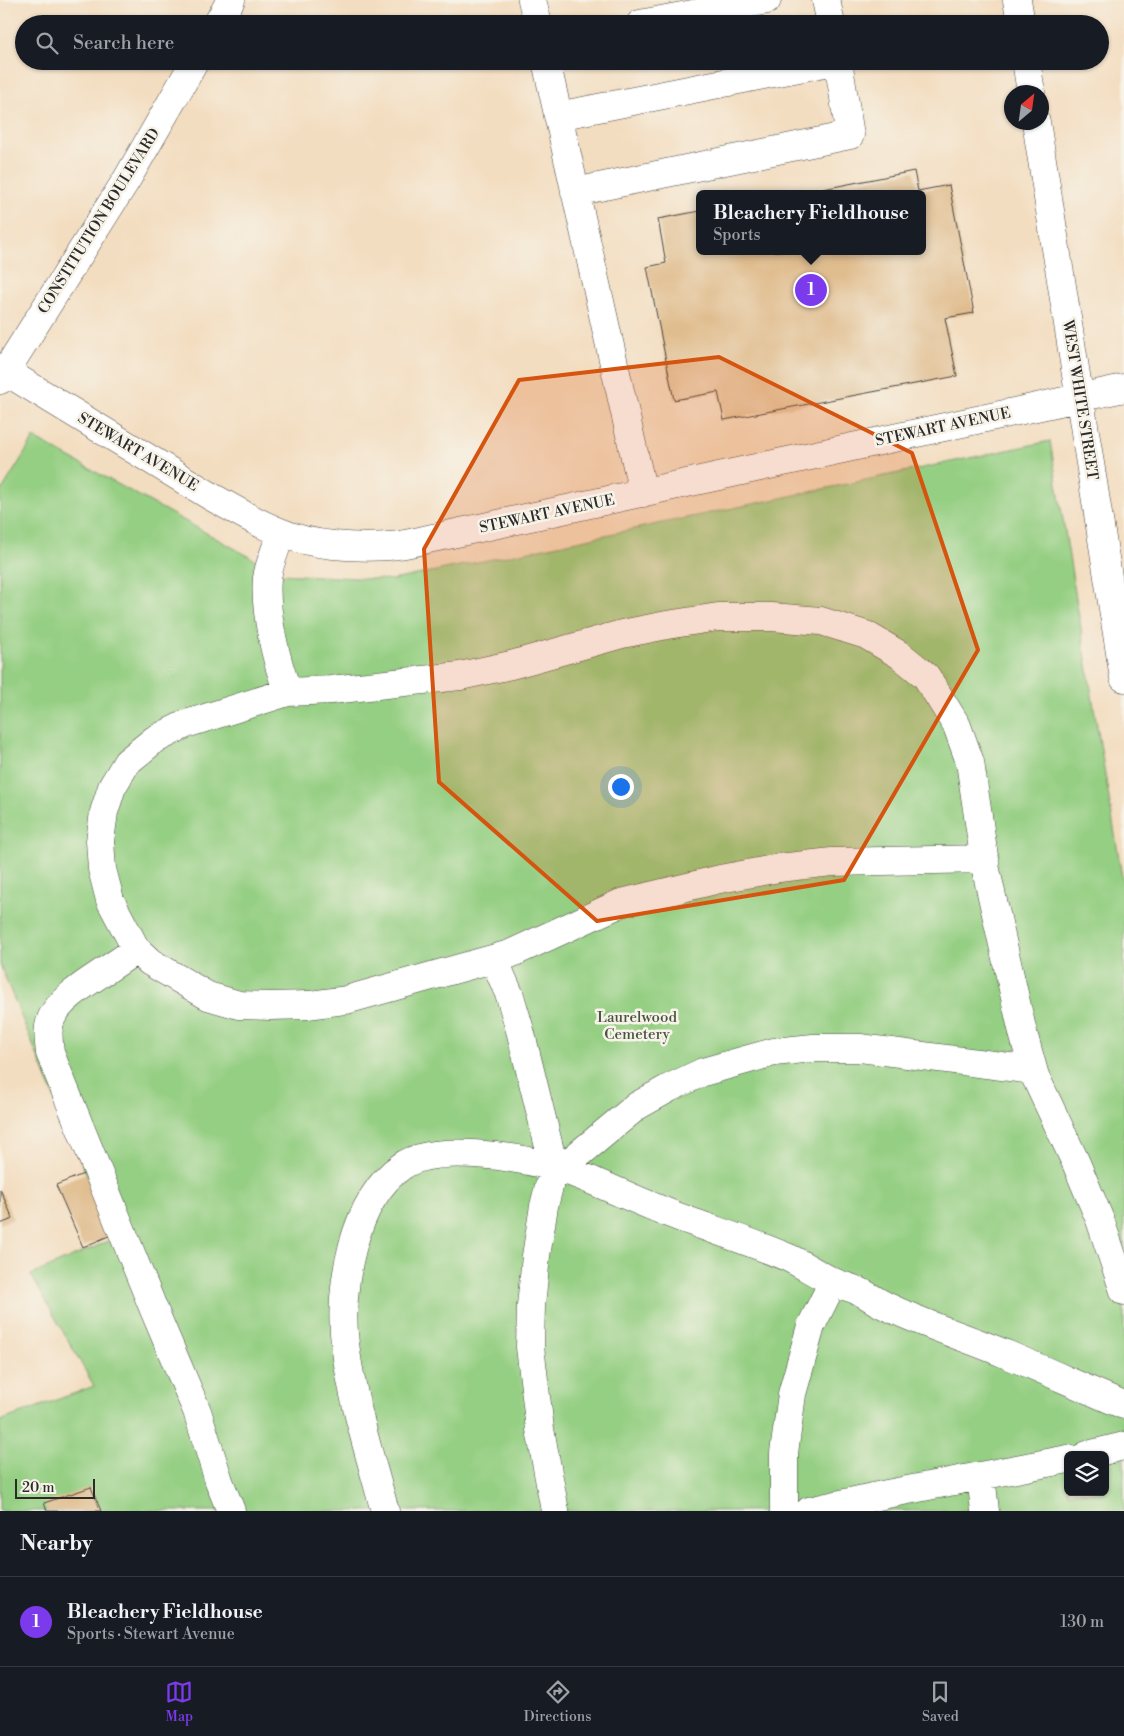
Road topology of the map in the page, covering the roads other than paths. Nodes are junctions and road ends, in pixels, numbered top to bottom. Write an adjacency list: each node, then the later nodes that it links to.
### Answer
1 (231, 0): 6 (street)
2 (532, 0): 7 (street)
3 (767, 0): 8 (street)
4 (826, 0): 9 (street)
5 (1017, 0): 10 (street)
6 (222, 15)
7 (536, 15)
8 (688, 15)
9 (829, 15)
10 (1020, 15)
11 (191, 70): 20 (street, CONSTITUTION BOULEVARD)
12 (548, 70): 17 (street)
13 (791, 70): 17 (street)
14 (838, 70): 19 (street)
15 (1027, 70): 16 (street)
16 (1030, 85)
17 (558, 116): 19 (street)
18 (1037, 130): 22 (street, WEST WHITE STREET)
19 (575, 192): 23 (street)
20 (2, 376): 24 (street, STEWART AVENUE)
21 (1124, 388): 22 (street, STEWART AVENUE)
22 (1079, 398): 23 (street, STEWART AVENUE); 25 (street, WEST WHITE STREET)
23 (643, 493): 24 (street, STEWART AVENUE)
24 (281, 533): 26 (street)
25 (1124, 678)
26 (288, 692): 27 (street); 28 (street)
27 (985, 860): 29 (street); 30 (street)
28 (136, 949): 29 (street); 39 (street)
29 (494, 959): 31 (street)
30 (1033, 1070): 31 (street); 33 (street)
31 (557, 1168): 32 (street); 40 (street); 41 (street)
32 (833, 1282): 34 (street); 42 (street)
33 (1124, 1291)
34 (1124, 1405)
35 (1124, 1446): 36 (street)
36 (1103, 1451)
37 (1064, 1460): 38 (street)
38 (981, 1476): 43 (street); 44 (street)
39 (231, 1511)
40 (385, 1511)
41 (555, 1511)
42 (784, 1511)
43 (809, 1511)
44 (985, 1511)

